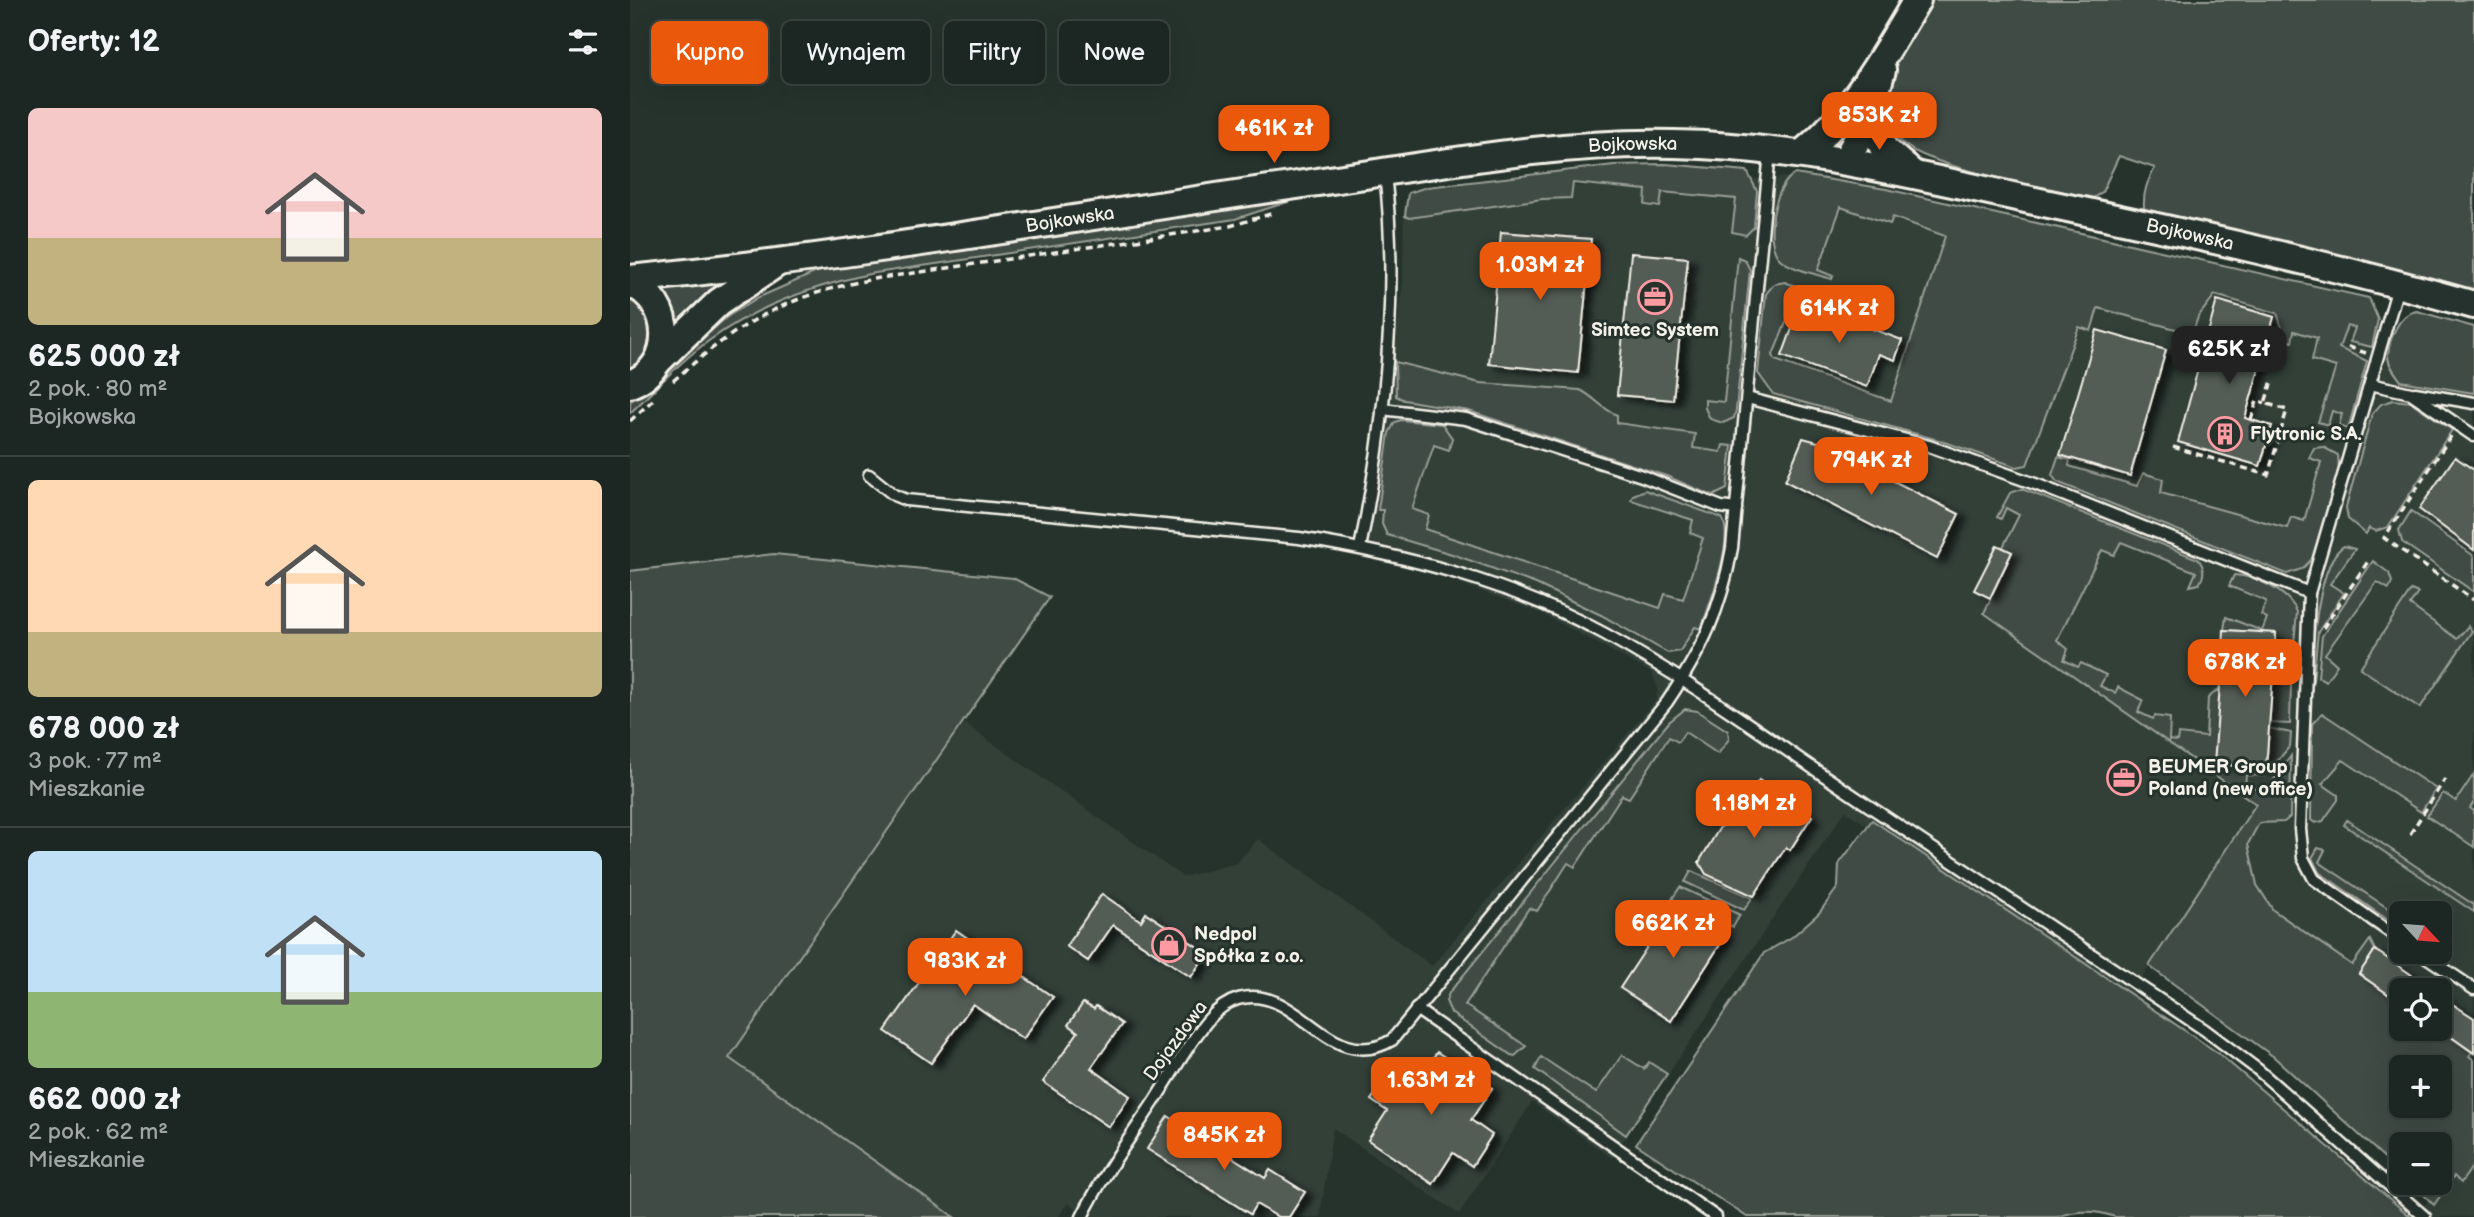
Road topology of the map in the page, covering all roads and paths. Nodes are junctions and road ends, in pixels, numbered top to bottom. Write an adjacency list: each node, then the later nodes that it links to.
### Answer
1 (1917, 0): 2 (street)
2 (1856, 114): 4 (street); 5 (street); 7 (street)
3 (1770, 151): 4 (street, Bojkowska); 6 (street, Bojkowska); 19 (lane, Dojazdowa)
4 (1801, 154): 5 (street, Bojkowska)
5 (1844, 162): 7 (street, Bojkowska)
6 (1385, 172): 9 (street, Bojkowska); 22 (lane)
7 (1914, 175): 11 (street, Bojkowska)
8 (1277, 212): 17 (path)
9 (782, 260): 10 (street, Bojkowska); 13 (street, Bojkowska)
10 (630, 281): 13 (street)
11 (2399, 284): 12 (street, Bojkowska); 15 (lane)
12 (2474, 305)
13 (658, 361): 16 (street, Bojkowska)
14 (2273, 381): 20 (path)
15 (2370, 384): 18 (lane); 32 (lane)
16 (638, 387): 24 (path)
17 (666, 388)
18 (2411, 393): 21 (lane); 25 (lane)
19 (1747, 398): 29 (lane, Dojazdowa); 32 (lane)
20 (2265, 403): 23 (path); 27 (path)
21 (2474, 403)
22 (1382, 409): 29 (lane); 30 (lane)
23 (2251, 420)
24 (630, 421)
25 (2458, 425): 26 (lane); 33 (path)
26 (2474, 436)
27 (2173, 447)
28 (869, 475): 30 (lane)
29 (1736, 509): 35 (lane, Dojazdowa)
30 (1360, 548): 35 (lane)
31 (2369, 560): 34 (path)
32 (2309, 593): 38 (lane)
33 (2474, 600)
34 (2320, 634)
35 (1682, 680): 41 (lane, Dojazdowa); 44 (lane)
36 (2445, 779): 37 (path)
37 (2410, 834)
38 (2389, 931)
39 (2437, 964): 40 (lane)
40 (2474, 989)
41 (1416, 1009): 42 (lane, Dojazdowa); 43 (lane)
42 (1082, 1217)
43 (1716, 1217)
44 (2425, 1217)

